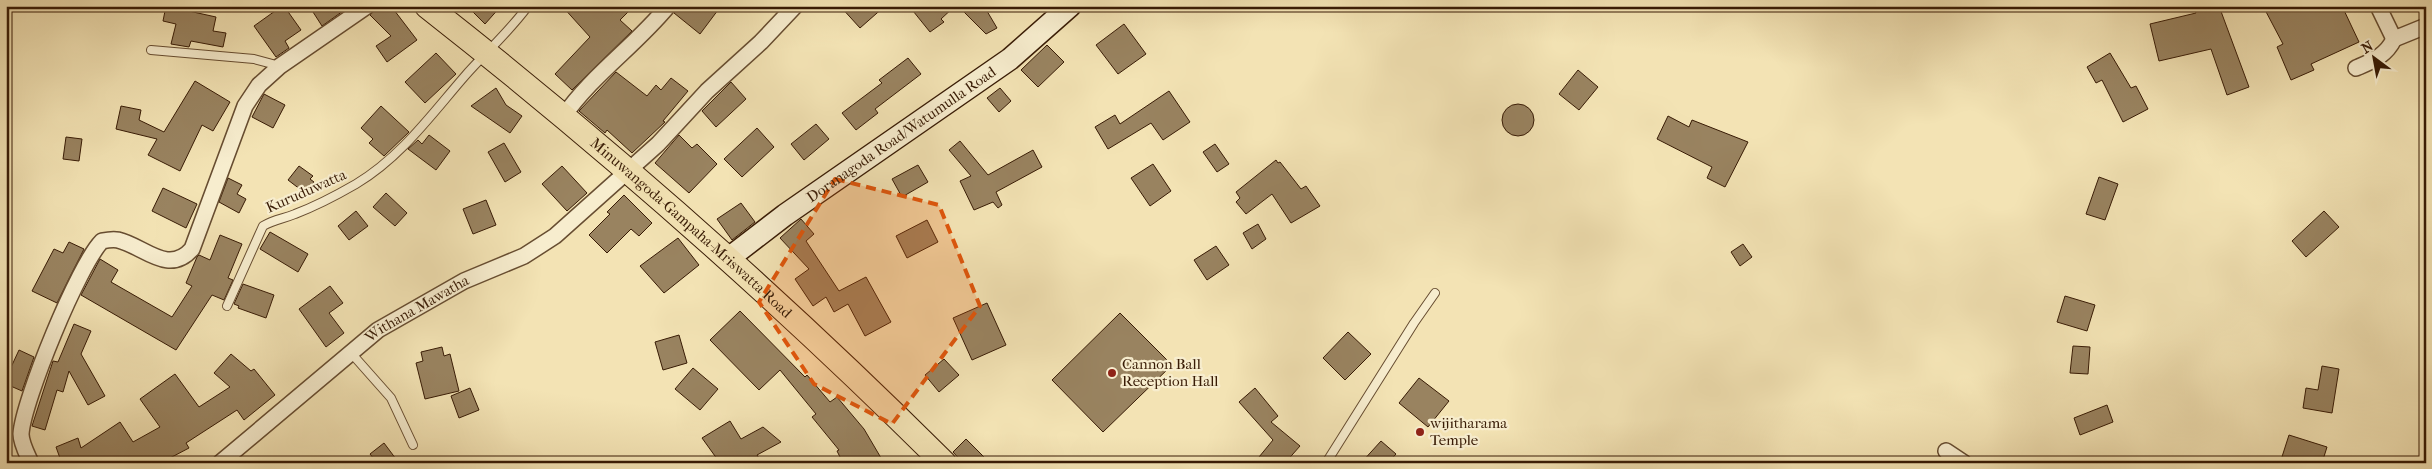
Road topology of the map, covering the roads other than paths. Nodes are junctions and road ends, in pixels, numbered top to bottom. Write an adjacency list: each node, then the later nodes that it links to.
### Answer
1 (367, 6): 12 (street)
2 (427, 6): 11 (main road, Minuwangoda-Gampaha-Mriswatta Road)
3 (528, 6): 11 (lane, Kuruduwatta)
4 (668, 6): 14 (street)
5 (795, 6): 15 (street, Withana Mawatha)
6 (1070, 6): 16 (street, Doranagoda Road/Watumulla Road)
7 (2378, 6): 9 (street)
8 (2426, 26): 9 (street)
9 (2394, 39): 13 (street)
10 (151, 50): 12 (lane)
11 (487, 54): 14 (main road, Minuwangoda-Gampaha-Mriswatta Road); 18 (lane, Kuruduwatta)
12 (280, 66): 22 (street)
13 (2356, 68)
14 (563, 117): 15 (main road, Minuwangoda-Gampaha-Mriswatta Road)
15 (626, 172): 16 (main road, Minuwangoda-Gampaha-Mriswatta Road); 19 (street, Withana Mawatha)
16 (729, 258): 24 (main road, Minuwangoda-Gampaha-Mriswatta Road)
17 (1435, 293): 25 (lane)
18 (227, 306)
19 (352, 354): 20 (lane); 23 (street, Withana Mawatha)
20 (413, 445)
21 (1946, 451): 26 (street)
22 (30, 463)
23 (220, 463)
24 (944, 463)
25 (1326, 463)
26 (1964, 463)

